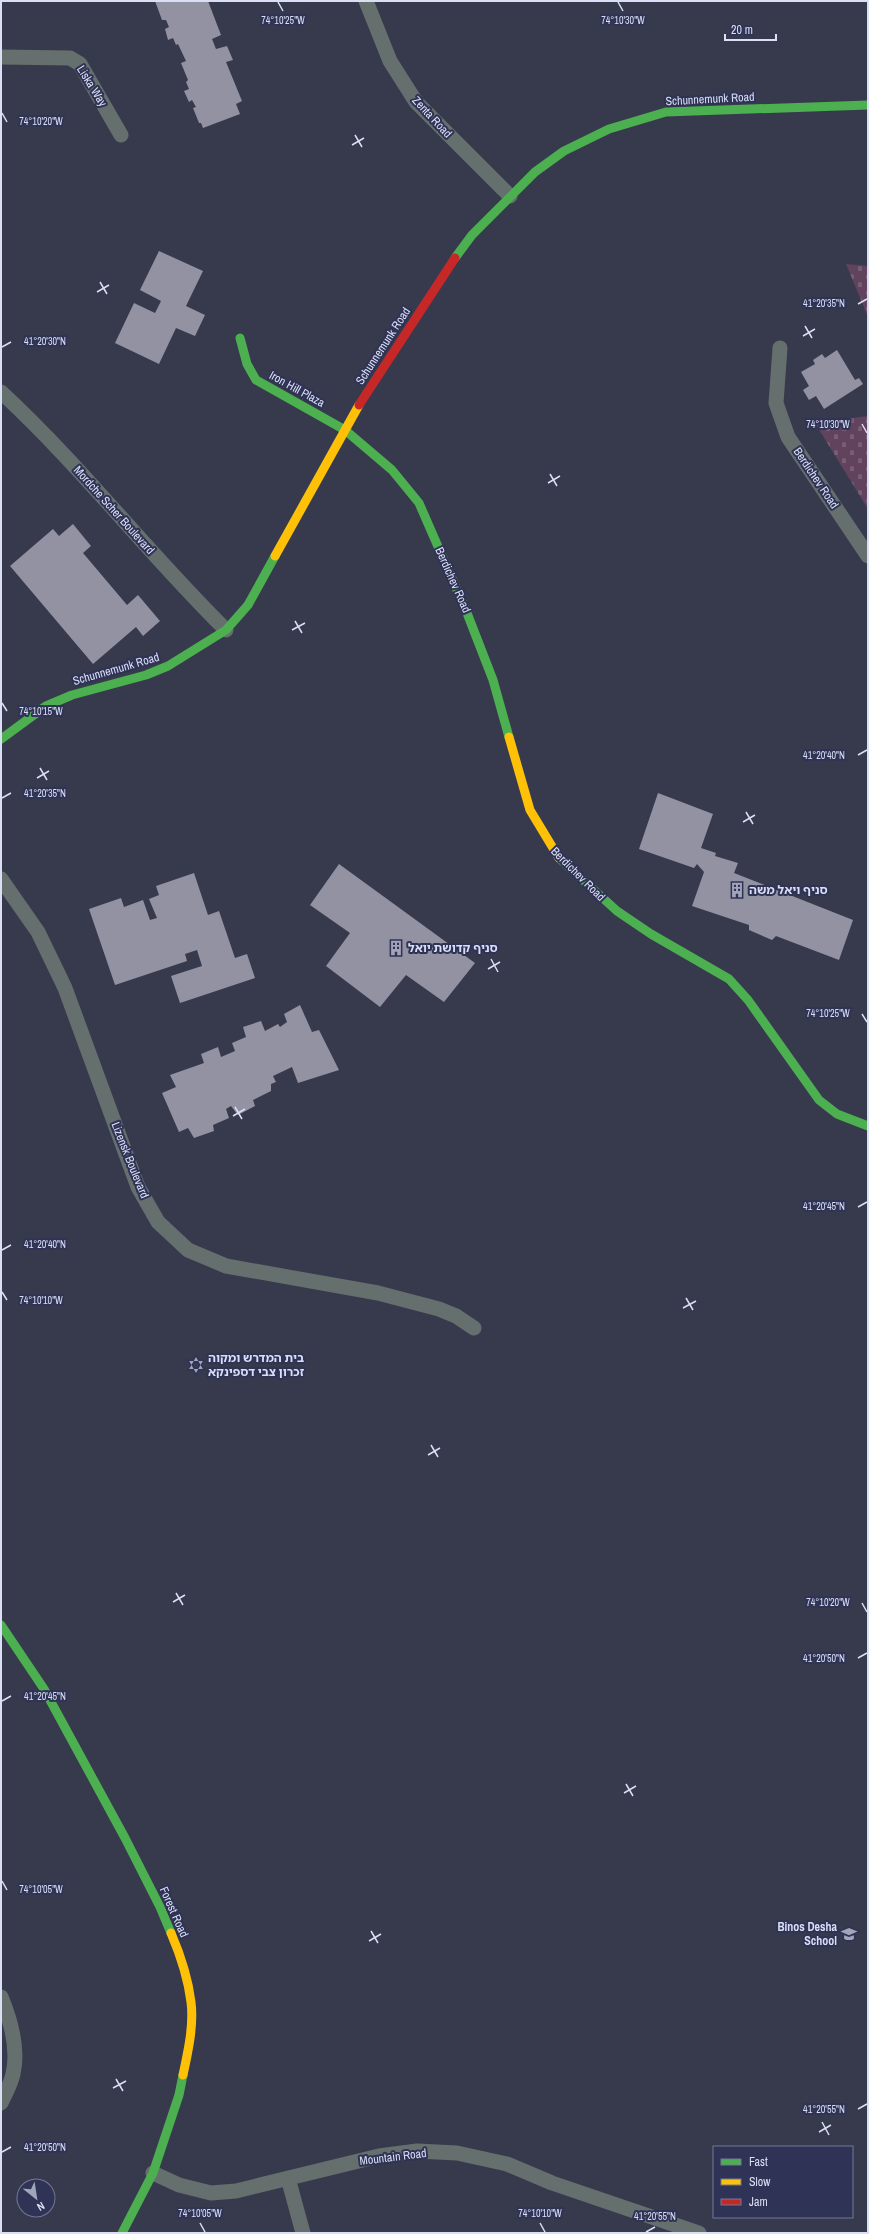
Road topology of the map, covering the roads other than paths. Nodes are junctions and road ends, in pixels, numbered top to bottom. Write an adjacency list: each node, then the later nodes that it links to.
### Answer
1 (366, 1): 5 (street, Zenta Road)
2 (1, 57): 4 (street, Liska Way)
3 (868, 105): 5 (street, Schunnemunk Road)
4 (121, 135)
5 (510, 196): 9 (street, Schunnemunk Road)
6 (240, 338): 9 (street, Iron Hill Plaza)
7 (780, 348): 10 (street, Berdichev Road)
8 (1, 392): 11 (street, Mordche Scher Boulevard)
9 (345, 430): 11 (street, Schunnemunk Road); 14 (street, Berdichev Road)
10 (868, 556)
11 (226, 630): 12 (street, Schunnemunk Road)
12 (1, 739)
13 (1, 879): 15 (street, Lizensk Boulevard)
14 (868, 1126)
15 (474, 1328)
16 (1, 1625): 19 (street, Forest Road)
17 (1, 1997): 18 (street)
18 (1, 2103)
19 (153, 2173): 20 (street, Mountain Road); 22 (street, Forest Road)
20 (288, 2178): 21 (street, Mountain Road); 23 (street)
21 (660, 2227): 24 (street, Mountain Road)
22 (122, 2233)
23 (303, 2233)
24 (699, 2233)

